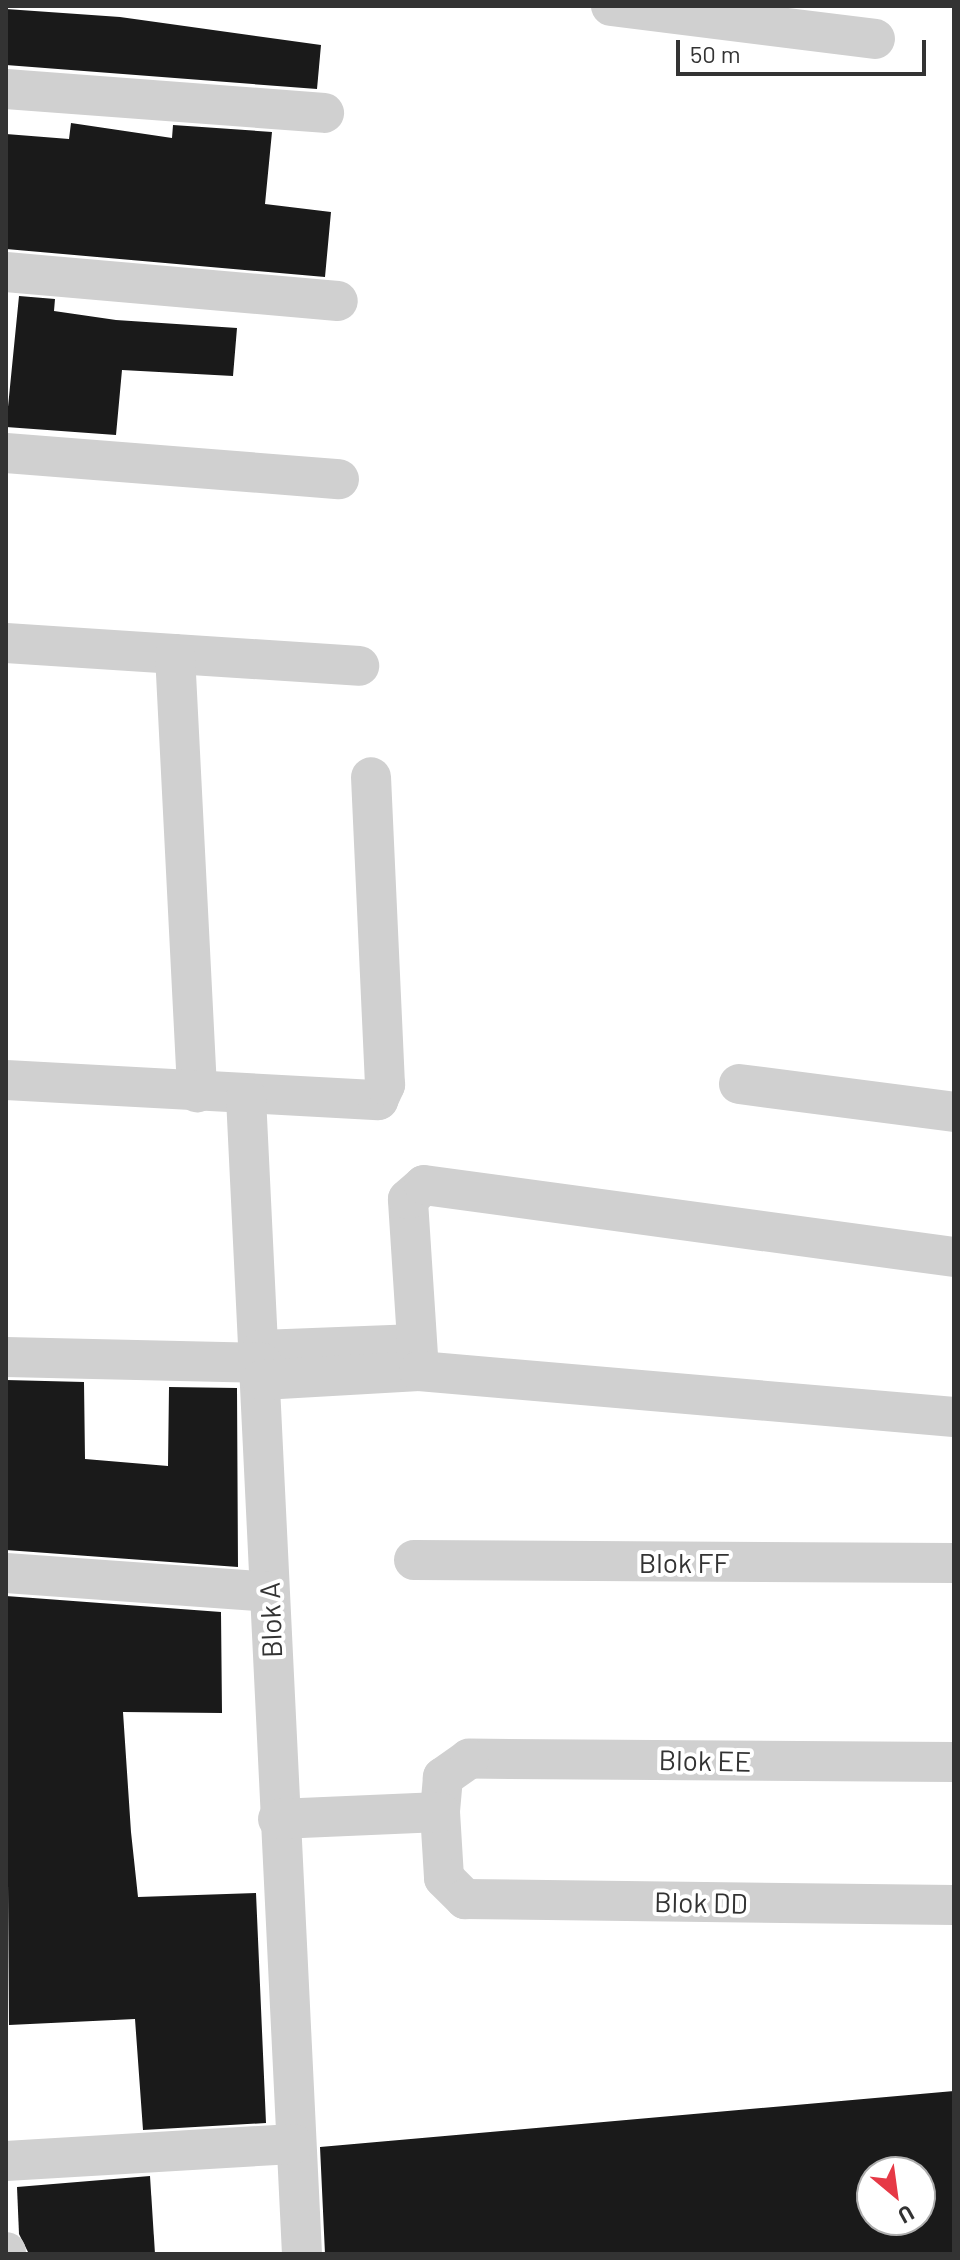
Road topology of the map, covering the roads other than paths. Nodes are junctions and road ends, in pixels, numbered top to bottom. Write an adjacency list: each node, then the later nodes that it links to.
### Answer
1 (611, 6): 2 (street)
2 (875, 39)
3 (6, 89): 4 (street)
4 (324, 113)
5 (6, 272): 6 (street)
6 (338, 301)
7 (6, 453): 8 (street)
8 (339, 479)
9 (6, 643): 10 (street)
10 (175, 654): 11 (street); 15 (street)
11 (359, 666)
12 (371, 777): 16 (street)
13 (6, 1080): 15 (street)
14 (739, 1084): 17 (street)
15 (197, 1092): 16 (street)
16 (246, 1097): 21 (street, Blok A)
17 (954, 1112)
18 (954, 1257): 20 (street)
19 (6, 1357): 21 (street)
20 (418, 1358): 21 (street); 22 (street)
21 (262, 1364): 26 (street, Blok A)
22 (954, 1417)
23 (414, 1560): 24 (street, Blok FF)
24 (954, 1563)
25 (6, 1573): 26 (street)
26 (268, 1592): 29 (street, Blok A)
27 (954, 1762): 28 (street, Blok EE)
28 (440, 1812): 29 (street); 30 (street, Blok DD)
29 (278, 1819): 31 (street, Blok A)
30 (954, 1905)
31 (293, 2144): 32 (street); 33 (street, Blok A)
32 (6, 2161)
33 (302, 2254)

